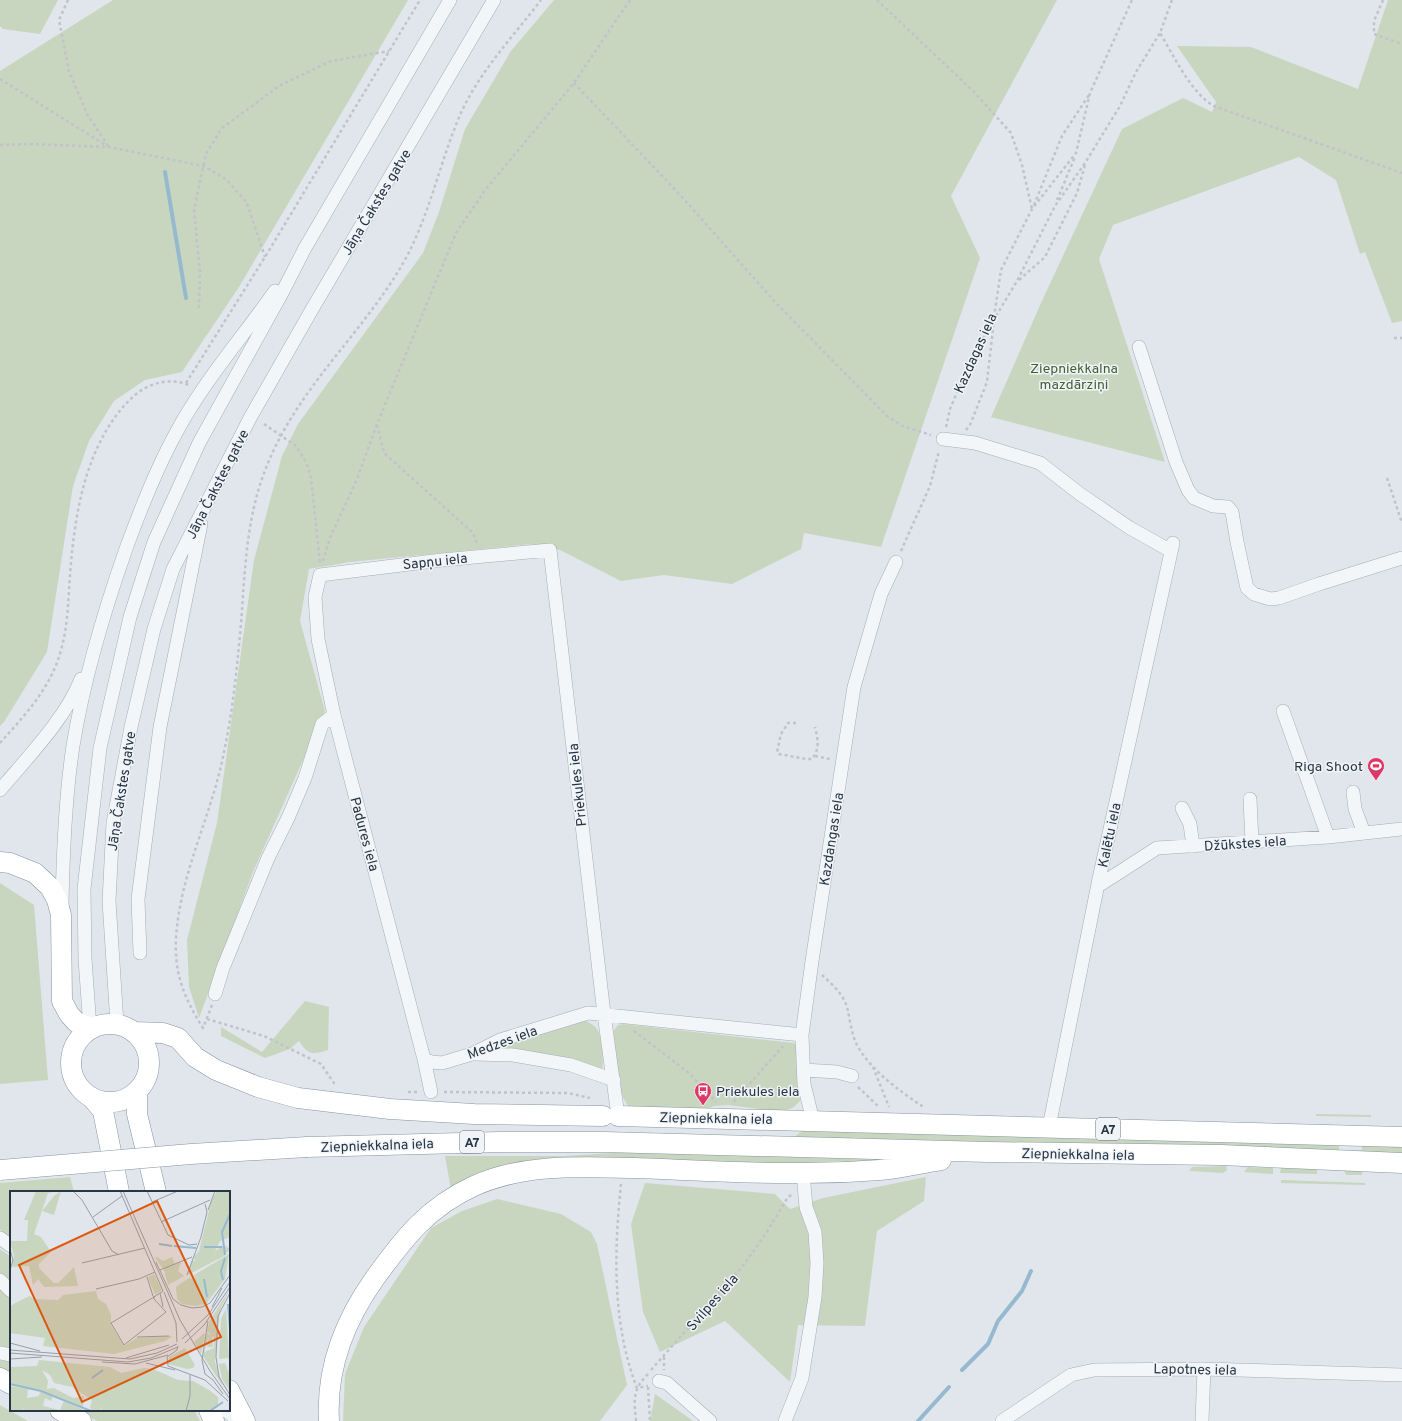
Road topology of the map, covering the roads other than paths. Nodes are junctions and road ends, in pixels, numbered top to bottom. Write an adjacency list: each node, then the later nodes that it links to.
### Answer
1 (450, 0): 3 (street, Jāņa Čakstes gatve)
2 (494, 0): 6 (street, Jāņa Čakstes gatve)
3 (305, 248): 11 (street); 29 (street, Jāņa Čakstes gatve)
4 (1139, 347): 8 (street)
5 (942, 439): 24 (street, Kalētu iela)
6 (204, 510): 26 (street); 30 (street, Jāņa Čakstes gatve)
7 (550, 550): 10 (street, Sapņu iela); 28 (street, Priekules iela)
8 (1402, 558)
9 (896, 562): 31 (street, Kazdangas iela)
10 (320, 575): 13 (street, Padures iela)
11 (95, 644): 14 (street); 25 (street)
12 (1283, 711): 20 (street)
13 (334, 715): 27 (street); 33 (street, Padures iela)
14 (0, 790)
15 (1353, 792): 19 (street)
16 (1250, 799): 21 (street)
17 (1182, 808): 22 (street)
18 (1402, 829): 19 (street, Džūkstes iela)
19 (1364, 833): 20 (street, Džūkstes iela)
20 (1328, 837): 21 (street, Džūkstes iela)
21 (1252, 842): 22 (street, Džūkstes iela)
22 (1193, 846): 24 (street, Džūkstes iela)
23 (0, 862): 25 (highway)
24 (1098, 886): 42 (street, Kalētu iela)
25 (62, 915): 29 (highway)
26 (140, 953)
27 (215, 994)
28 (608, 1014): 31 (street, Medzes iela); 32 (street, Medzes iela); 36 (street, Priekules iela)
29 (90, 1028): 30 (highway); 39 (highway)
30 (126, 1028): 37 (highway); 40 (highway, Ziepniekkalna iela / A7)
31 (798, 1034): 34 (street, Kazdangas iela)
32 (472, 1054): 33 (street, Medzes iela); 36 (street)
33 (424, 1059): 38 (street, Padures iela)
34 (804, 1070): 35 (street); 41 (street, Kazdangas iela)
35 (852, 1076)
36 (614, 1080): 40 (street, Priekules iela)
37 (138, 1091): 39 (highway); 50 (highway)
38 (431, 1092)
39 (93, 1099): 49 (highway)
40 (613, 1111): 41 (highway, Ziepniekkalna iela / A7)
41 (813, 1121): 42 (highway, Ziepniekkalna iela / A7); 44 (highway, Ziepniekkalna iela / A7)
42 (1049, 1127): 43 (highway, Ziepniekkalna iela / A7)
43 (1402, 1137)
44 (754, 1146): 45 (highway, Ziepniekkalna iela / A7); 47 (highway, Ziepniekkalna iela / A7, bridge)
45 (988, 1152): 46 (highway, Ziepniekkalna iela / A7); 48 (highway)
46 (1402, 1163)
47 (0, 1170)
48 (804, 1183): 65 (street); 69 (highway)
49 (119, 1191)
50 (156, 1191)
51 (0, 1238): 52 (street)
52 (10, 1245)
53 (0, 1280): 54 (street)
54 (10, 1290)
55 (0, 1353): 56 (street)
56 (10, 1355)
57 (1204, 1369): 58 (street, Lapotnes iela); 71 (street, Lapotnes iela); 72 (street)
58 (1402, 1375)
59 (0, 1378): 61 (highway)
60 (659, 1381): 70 (street)
61 (10, 1383)
62 (62, 1411): 66 (highway)
63 (224, 1411): 67 (street)
64 (226, 1411): 68 (highway)
65 (784, 1419)
66 (81, 1421)
67 (239, 1421)
68 (245, 1421)
69 (329, 1421)
70 (710, 1421)
71 (1002, 1421)
72 (1202, 1421)

